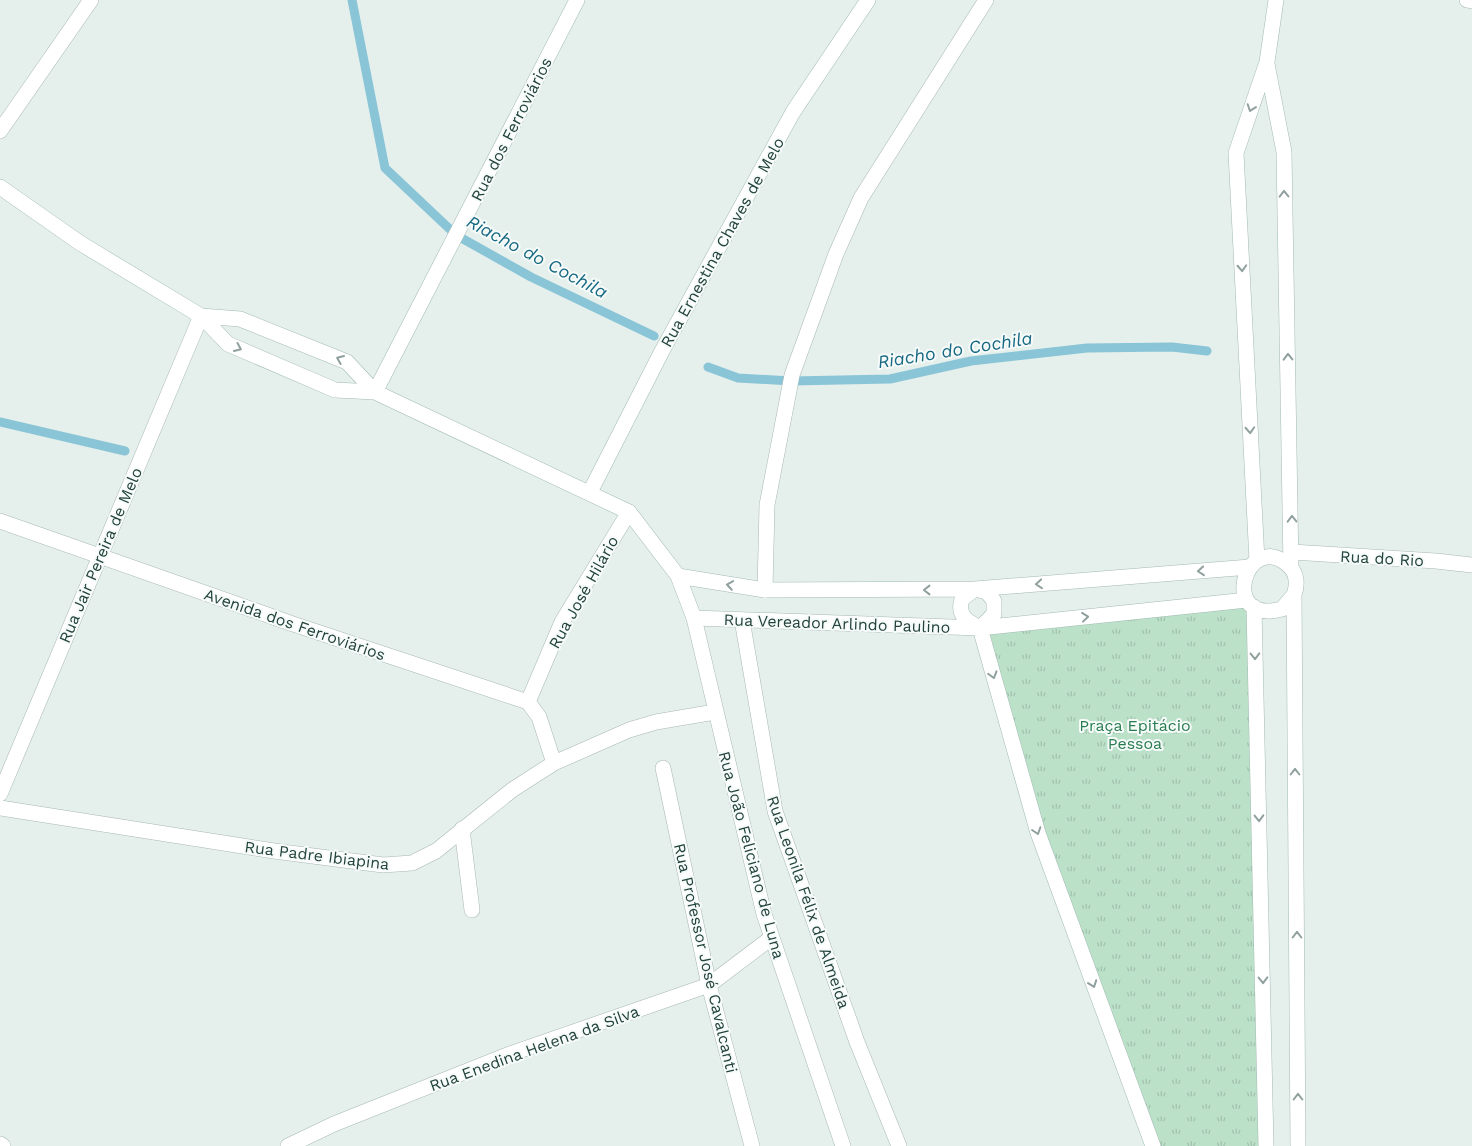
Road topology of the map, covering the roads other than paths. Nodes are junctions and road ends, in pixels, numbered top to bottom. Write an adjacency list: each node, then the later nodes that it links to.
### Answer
1 (91, 0): 9 (street)
2 (577, 0): 12 (street, Rua dos Ferroviários)
3 (868, 0): 13 (street, Rua Ernestina Chaves de Melo)
4 (986, 0): 23 (street)
5 (1276, 0): 8 (street)
6 (1467, 0): 7 (street)
7 (1472, 1)
8 (1267, 62): 16 (street, one-way to 8); 18 (street, one-way to 18)
9 (0, 131)
10 (0, 187): 11 (street)
11 (201, 316): 12 (street, one-way to 12); 12 (street, one-way to 11); 17 (street, Rua Jair Pereira de Melo)
12 (375, 392): 13 (street)
13 (590, 492): 14 (street)
14 (629, 512): 21 (street, Rua João Feliciano de Luna); 29 (street, Rua José Hilário)
15 (0, 522): 17 (street, Avenida dos Ferroviários)
16 (1292, 552): 19 (street, Rua do Rio); 20 (street)
17 (100, 556): 29 (street, Avenida dos Ferroviários); 33 (street, Rua Jair Pereira de Melo)
18 (1253, 564): 20 (street); 22 (street, one-way to 22); 25 (street)
19 (1472, 565)
20 (1291, 568): 24 (street)
21 (678, 576): 23 (street, Rua Vereador Arlindo Paulino, one-way to 21); 26 (street, Rua João Feliciano de Luna)
22 (976, 589): 23 (street, Rua Vereador Arlindo Paulino, one-way to 23); 28 (street); 28 (street)
23 (765, 590)
24 (1294, 595): 25 (street); 47 (street, one-way to 24)
25 (1251, 604): 28 (street, one-way to 25); 46 (street, one-way to 46)
26 (694, 618): 27 (street, Rua Vereador Arlindo Paulino); 30 (street, Rua João Feliciano de Luna)
27 (742, 620): 28 (street, Rua Vereador Arlindo Paulino); 44 (street, Rua Leonila Félix de Almeida)
28 (980, 628): 45 (street, one-way to 45)
29 (528, 702): 31 (street)
30 (715, 712): 31 (street, Rua Padre Ibiapina); 37 (street, Rua João Feliciano de Luna)
31 (554, 763): 35 (street, Rua Padre Ibiapina)
32 (663, 768): 38 (street, Rua Professor José Cavalcanti)
33 (0, 794)
34 (0, 808): 35 (street, Rua Padre Ibiapina)
35 (462, 829): 36 (street)
36 (472, 910)
37 (771, 938): 38 (street, Rua Enedina Helena da Silva); 43 (street, Rua João Feliciano de Luna)
38 (709, 985): 41 (street, Rua Enedina Helena da Silva); 42 (street, Rua Professor José Cavalcanti)
39 (0, 1144): 40 (street)
40 (3, 1146)
41 (288, 1146)
42 (752, 1146)
43 (843, 1146)
44 (898, 1146)
45 (1153, 1146)
46 (1266, 1146)
47 (1298, 1146)

